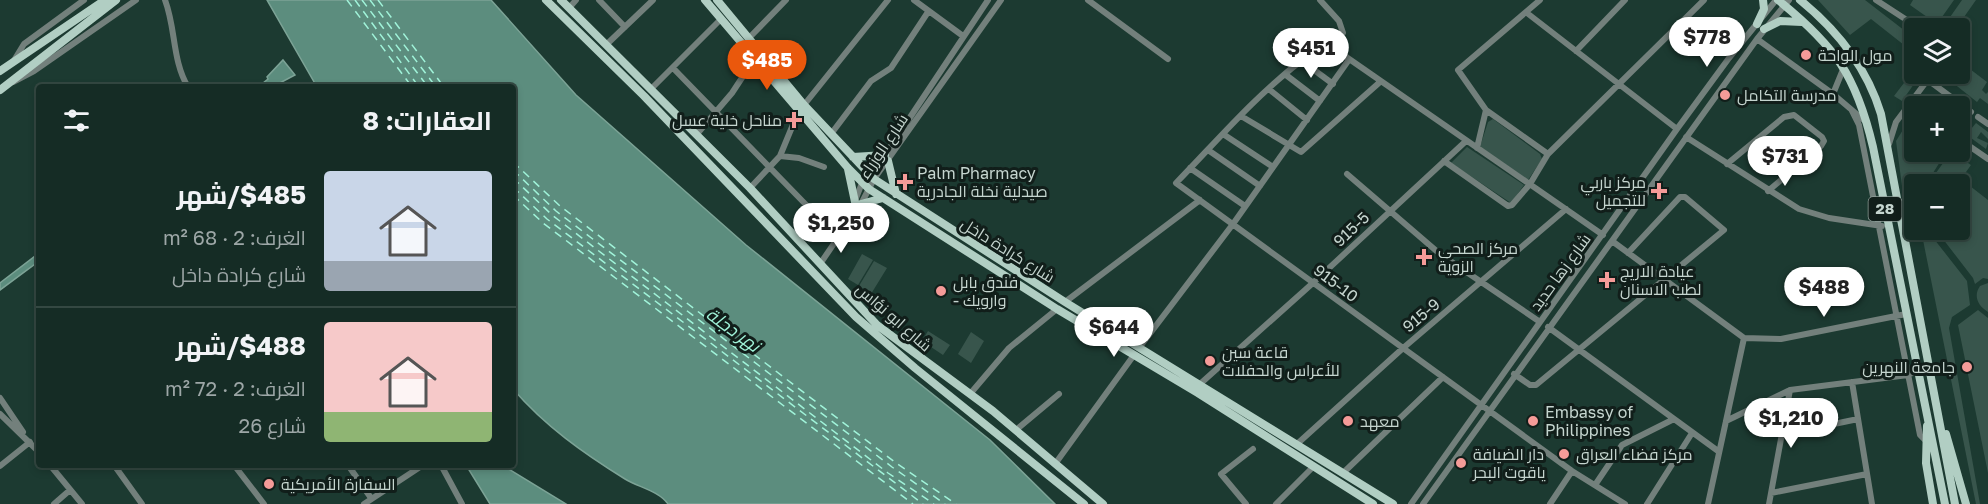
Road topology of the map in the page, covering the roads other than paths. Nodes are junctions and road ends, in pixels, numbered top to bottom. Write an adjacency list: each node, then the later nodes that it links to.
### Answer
1 (84, 0): 48 (street)
2 (105, 0): 48 (main road)
3 (116, 0): 53 (main road)
4 (136, 0): 53 (street)
5 (165, 0): 55 (street)
6 (546, 0): 186 (main road, شارع ابو نؤاس)
7 (561, 0): 29 (main road, شارع ابو نؤاس)
8 (576, 0): 29 (street)
9 (599, 0): 36 (street)
10 (653, 0): 36 (street)
11 (705, 0): 34 (main road, شارع كرادة داخل)
12 (717, 0): 39 (main road, شارع كرادة داخل)
13 (786, 0): 39 (street)
14 (888, 0): 65 (street)
15 (914, 0): 30 (street)
16 (988, 0): 38 (street, شارع الوزراء)
17 (1001, 0): 89 (street, شارع الوزراء)
18 (1088, 0): 45 (street)
19 (1320, 0): 42 (street)
20 (1540, 0): 31 (street)
21 (1624, 0): 43 (street)
22 (1704, 0): 57 (street)
23 (1763, 0): 37 (main road)
24 (1800, 0): 32 (main road, 28)
25 (1808, 0): 32 (main road)
26 (1877, 0): 33 (street)
27 (1776, 2): 28 (main road, 28); 37 (street, شارع زها حديد)
28 (1785, 6): 35 (main road, 28); 37 (street, شارع زها حديد)
29 (569, 8): 41 (main road, شارع ابو نؤاس)
30 (928, 12): 38 (street); 77 (street)
31 (1527, 13): 43 (street); 66 (street)
32 (1816, 13): 87 (main road, 28)
33 (1904, 18)
34 (721, 19): 44 (main road, شارع كرادة داخل); 50 (street)
35 (1806, 24): 37 (main road); 49 (main road, 28)
36 (625, 27): 41 (street)
37 (1761, 27): 40 (street, شارع زها حديد); 75 (street, شارع زها حديد)
38 (963, 36): 89 (street, شارع الوزراء)
39 (749, 38): 65 (main road, شارع كرادة داخل)
40 (1756, 39): 62 (street); 79 (street, شارع زها حديد)
41 (607, 44): 59 (main road, شارع ابو نؤاس)
42 (1329, 45): 46 (street); 47 (street)
43 (1576, 51): 57 (street)
44 (755, 58): 65 (main road, شارع كرادة داخل); 68 (street)
45 (1168, 59)
46 (1302, 61): 52 (street); 56 (street)
47 (1348, 61): 54 (street); 56 (street)
48 (13, 62): 51 (main road)
49 (1844, 67): 62 (street); 73 (main road, 28)
50 (673, 68): 59 (street); 68 (street)
51 (0, 71)
52 (1286, 75): 61 (street); 64 (street)
53 (12, 82): 60 (main road)
54 (1380, 82): 80 (street); 81 (street)
55 (187, 84)
56 (1333, 84): 64 (street)
57 (1619, 84): 75 (street); 85 (street)
58 (1938, 84): 63 (street)
59 (651, 89): 76 (main road, شارع ابو نؤاس)
60 (0, 90)
61 (1270, 90): 70 (street); 72 (street)
62 (1833, 94): 67 (street)
63 (1952, 96)
64 (1320, 101): 72 (street)
65 (802, 107): 77 (main road, شارع كرادة داخل); 86 (street); 96 (main road, شارع كرادة داخل)
66 (1486, 110): 83 (street); 85 (street)
67 (1852, 111): 73 (street); 114 (street)
68 (717, 112): 76 (street); 95 (street)
69 (1904, 115): 87 (street)
70 (1241, 116): 78 (street); 81 (street)
71 (1978, 117): 74 (street)
72 (1307, 120): 81 (street)
73 (1867, 122): 115 (main road, 28)
74 (1988, 124)
75 (1677, 129): 116 (street, شارع زها حديد)
76 (697, 134): 103 (main road, شارع ابو نؤاس)
77 (831, 134): 88 (main road, شارع كرادة داخل)
78 (1223, 134): 84 (street); 94 (street)
79 (1686, 137): 92 (street); 118 (street, شارع زها حديد)
80 (1466, 141): 83 (street); 91 (street, 915-5)
81 (1288, 146): 94 (street)
82 (1970, 147): 90 (street)
83 (1477, 148): 101 (street)
84 (1208, 150): 97 (street); 102 (street)
85 (1548, 154): 101 (street)
86 (780, 156): 93 (street); 95 (street)
87 (1890, 157): 147 (main road, 28)
88 (853, 158): 89 (main road); 99 (main road, شارع كرادة داخل)
89 (886, 158): 99 (street, شارع الوزراء); 106 (main road)
90 (1988, 159)
91 (1444, 161): 101 (street); 112 (street, 915-5)
92 (1727, 164): 105 (street); 105 (street)
93 (824, 167)
94 (1273, 167): 102 (street)
95 (771, 168): 103 (street); 117 (street)
96 (848, 168): 100 (main road, شارع كرادة داخل); 109 (main road)
97 (1190, 168): 108 (street, 915-10); 110 (street)
98 (1347, 174): 112 (street)
99 (872, 177): 100 (street, شارع الوزراء); 104 (street, شارع الوزراء); 106 (main road, شارع كرادة داخل)
100 (862, 183): 104 (main road, شارع كرادة داخل); 109 (street, شارع الوزراء)
101 (1530, 184): 111 (street)
102 (1260, 186): 110 (street)
103 (750, 188): 117 (main road, شارع ابو نؤاس)
104 (869, 189): 107 (main road, شارع كرادة داخل); 109 (street, شارع الوزراء)
105 (1768, 191): 114 (street)
106 (896, 195): 124 (main road, شارع كرادة داخل)
107 (884, 198): 109 (main road); 125 (main road, شارع كرادة داخل)
108 (1200, 200): 113 (street, 915-10); 124 (street)
109 (858, 203): 120 (street, شارع الوزراء)
110 (1245, 207): 113 (street)
111 (1566, 209): 116 (street); 123 (street, 915-9)
112 (1389, 212): 122 (street, 915-5); 123 (street)
113 (1233, 224): 122 (street, 915-10); 133 (street)
114 (1878, 225): 115 (street); 127 (street)
115 (1888, 226): 126 (main road, 28)
116 (1603, 235): 128 (street, شارع زها حديد)
117 (797, 238): 120 (main road, شارع ابو نؤاس)
118 (1612, 241): 119 (street); 129 (street, شارع زها حديد)
119 (1628, 253): 121 (street); 121 (street)
120 (820, 264): 142 (main road, شارع ابو نؤاس)
121 (1663, 280): 130 (street); 132 (street)
122 (1314, 282): 131 (street, 915-10); 139 (street, 915-5)
123 (1479, 283): 128 (street); 131 (street, 915-9)
124 (1065, 302): 133 (main road, شارع كرادة داخل)
125 (1057, 309): 133 (main road, شارع كرادة داخل); 142 (street)
126 (1906, 314): 127 (street); 134 (main road, 28)
127 (1896, 317): 130 (street); 136 (street)
128 (1540, 322): 145 (street, شارع زها حديد)
129 (1548, 327): 132 (street); 135 (street, شارع زها حديد)
130 (1744, 338): 152 (street)
131 (1402, 349): 137 (street, 915-10); 158 (street, 915-9)
132 (1580, 349): 135 (street); 150 (street)
133 (1137, 352): 139 (main road, شارع كرادة داخل); 141 (main road, شارع كرادة داخل); 163 (street)
134 (1918, 370): 136 (street); 148 (main road, 28)
135 (1514, 374): 146 (street, شارع زها حديد)
136 (1908, 375): 138 (street); 157 (street)
137 (1443, 377): 145 (street, 915-10); 173 (street)
138 (1852, 382): 140 (street); 151 (street)
139 (1201, 385): 141 (main road); 158 (main road, شارع كرادة داخل)
140 (1790, 390): 152 (street); 155 (street)
141 (1198, 393): 162 (main road, شارع كرادة داخل)
142 (970, 394): 153 (main road, شارع ابو نؤاس)
143 (1059, 394): 153 (street)
144 (0, 398): 156 (street)
145 (1481, 403): 146 (street, 915-10); 192 (street, شارع زها حديد)
146 (1489, 409): 172 (street, 915-10); 193 (street, شارع زها حديد)
147 (1939, 409): 202 (main road); 203 (main road)
148 (1927, 412): 157 (main road); 201 (main road)
149 (0, 414): 156 (street)
150 (1674, 419): 154 (street); 175 (street)
151 (1858, 419): 155 (street); 174 (street)
152 (1726, 421): 161 (street)
153 (1016, 430): 163 (main road, شارع ابو نؤاس)
154 (1692, 433): 161 (street); 196 (street)
155 (1781, 435): 177 (street)
156 (29, 440): 159 (street); 164 (street)
157 (1925, 440): 200 (main road)
158 (1300, 446): 162 (main road); 173 (main road, شارع كرادة داخل)
159 (36, 448)
160 (1253, 449): 188 (street)
161 (1718, 451): 197 (street)
162 (1297, 455): 165 (main road, شارع كرادة داخل)
163 (1055, 464): 187 (main road, شارع ابو نؤاس)
164 (0, 466)
165 (1314, 466): 189 (street); 190 (main road, شارع كرادة داخل)
166 (52, 468): 176 (street)
167 (116, 468): 182 (street)
168 (236, 468): 183 (street)
169 (350, 468): 178 (street)
170 (418, 468): 178 (street)
171 (443, 468): 185 (street)
172 (1572, 471): 175 (street, 915-10); 194 (street)
173 (1344, 473): 191 (main road, شارع كرادة داخل)
174 (1867, 474): 177 (street); 199 (street)
175 (1595, 485): 179 (street, 915-10)
176 (70, 490): 180 (street); 181 (street)
177 (1771, 493): 198 (street)
178 (371, 498): 184 (street)
179 (1615, 501): 195 (street, 915-10)
180 (54, 504)
181 (81, 504)
182 (142, 504)
183 (264, 504)
184 (364, 504)
185 (462, 504)
186 (1084, 504)
187 (1103, 504)
188 (1246, 504)
189 (1276, 504)
190 (1373, 504)
191 (1393, 504)
192 (1411, 504)
193 (1423, 504)
194 (1550, 504)
195 (1625, 504)
196 (1647, 504)
197 (1708, 504)
198 (1769, 504)
199 (1872, 504)
200 (1933, 504)
201 (1945, 504)
202 (1955, 504)
203 (1966, 504)

